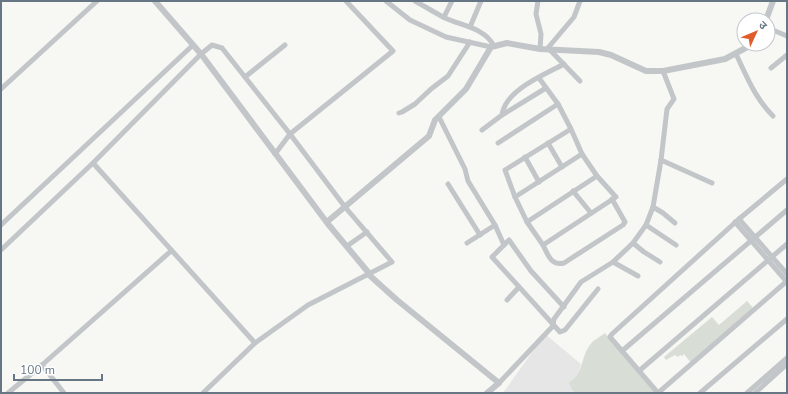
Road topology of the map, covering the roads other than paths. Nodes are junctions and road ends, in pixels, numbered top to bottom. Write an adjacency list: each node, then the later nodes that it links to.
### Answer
1 (97, 1): 32 (street)
2 (156, 1): 17 (street)
3 (346, 1): 40 (street)
4 (386, 1): 16 (street)
5 (452, 1): 12 (street)
6 (481, 1): 13 (street)
7 (538, 1): 20 (street)
8 (580, 1): 20 (street)
9 (773, 1): 11 (street)
10 (418, 2): 12 (street)
11 (769, 12)
12 (444, 17): 13 (street)
13 (470, 27): 19 (street)
14 (776, 31): 15 (street)
15 (787, 36)
16 (470, 42): 19 (street); 34 (street)
17 (193, 45): 22 (street); 66 (street)
18 (285, 45): 28 (street)
19 (492, 47): 20 (street); 37 (street)
20 (545, 49): 25 (street); 27 (street)
21 (739, 52): 23 (street)
22 (201, 54): 28 (street); 43 (street); 47 (street)
23 (736, 54): 27 (street); 36 (street)
24 (787, 55): 26 (street)
25 (564, 64): 29 (street); 30 (street)
26 (771, 68)
27 (663, 71): 46 (street)
28 (245, 77): 40 (street)
29 (539, 78): 31 (street); 35 (street)
30 (580, 81)
31 (546, 88): 33 (street); 35 (street)
32 (1, 89)
33 (558, 104): 38 (street); 41 (street)
34 (399, 113)
35 (502, 115): 39 (street)
36 (773, 116)
37 (439, 117): 57 (street); 65 (street)
38 (571, 128): 42 (street); 44 (street)
39 (482, 130)
40 (290, 134): 43 (street); 57 (street)
41 (498, 143)
42 (548, 143): 45 (street); 48 (street)
43 (275, 154): 62 (street)
44 (582, 154): 48 (street); 49 (street)
45 (525, 157): 51 (street); 55 (street)
46 (661, 160): 52 (street); 58 (street)
47 (93, 163): 78 (street); 79 (street)
48 (562, 167): 51 (street)
49 (597, 176): 54 (street); 56 (street)
50 (787, 179): 61 (street)
51 (539, 182): 55 (street)
52 (712, 183)
53 (448, 184): 69 (street)
54 (573, 191): 60 (street); 63 (street)
55 (515, 197): 63 (street)
56 (612, 199): 60 (street); 75 (street)
57 (345, 207): 62 (street); 68 (street)
58 (653, 207): 64 (street); 67 (street)
59 (787, 210): 70 (street)
60 (591, 213): 75 (street)
61 (737, 220): 70 (street); 94 (street)
62 (328, 222): 77 (street)
63 (527, 222): 75 (street)
64 (676, 223)
65 (495, 224): 69 (street); 74 (street)
66 (1, 225)
67 (646, 225): 72 (street); 76 (street)
68 (367, 232): 77 (street); 83 (street)
69 (480, 235): 71 (street)
70 (753, 239): 80 (street); 94 (street)
71 (467, 243)
72 (633, 243): 81 (street); 82 (street)
73 (787, 244): 80 (street)
74 (504, 245): 87 (street); 90 (street)
75 (542, 245)
76 (676, 245)
77 (347, 246): 83 (street)
78 (1, 250)
79 (171, 251): 93 (street); 97 (street)
80 (770, 259): 84 (street); 86 (street); 98 (street)
81 (613, 262): 85 (street); 90 (street)
82 (660, 262)
83 (368, 274): 93 (street); 99 (street)
84 (787, 274)
85 (638, 276)
86 (787, 282): 98 (street)
87 (519, 287): 89 (street); 92 (street)
88 (598, 289): 92 (street)
89 (507, 300)
90 (564, 307): 92 (street)
91 (787, 319): 104 (street)
92 (553, 326): 99 (street)
93 (255, 343): 102 (street)
94 (622, 351): 98 (street)
95 (787, 358): 105 (street)
96 (787, 364): 106 (street)
97 (42, 365): 100 (street); 101 (street)
98 (639, 371)
99 (499, 383): 103 (street)
100 (8, 393)
101 (64, 393)
102 (203, 393)
103 (487, 393)
104 (700, 393)
105 (747, 393)
106 (755, 393)

